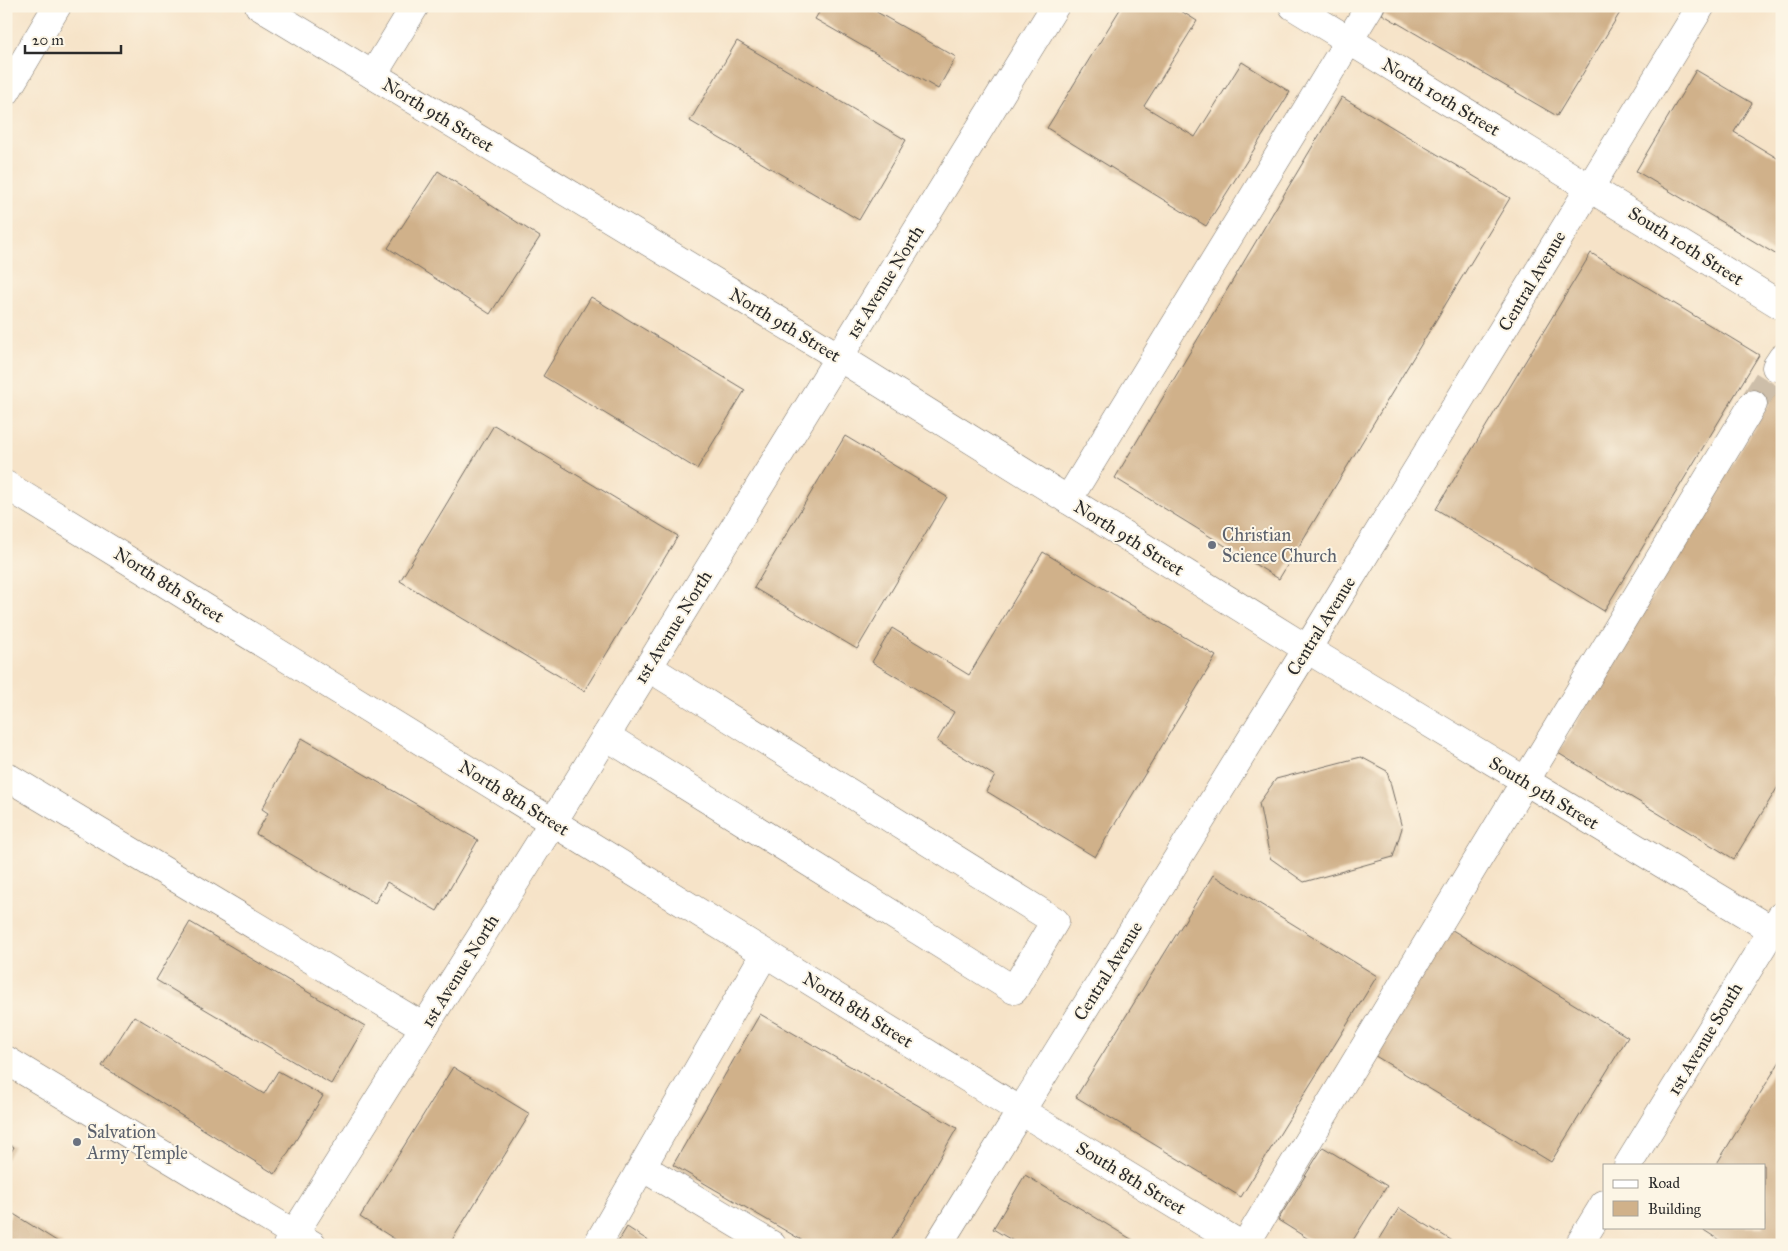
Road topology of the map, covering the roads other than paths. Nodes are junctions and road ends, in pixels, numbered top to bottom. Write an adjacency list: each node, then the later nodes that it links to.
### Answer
1 (58, 6): 10 (main road)
2 (259, 6): 9 (main road, North 9th Street)
3 (415, 6): 9 (main road)
4 (1055, 6): 13 (main road, 1st Avenue North)
5 (1293, 6): 8 (main road, North 10th Street)
6 (1370, 6): 8 (main road)
7 (1701, 6): 11 (main road, Central Avenue)
8 (1349, 41): 11 (main road, North 10th Street); 16 (main road)
9 (373, 75): 13 (main road, North 9th Street)
10 (6, 92)
11 (1590, 187): 12 (main road, South 10th Street); 17 (main road, Central Avenue)
12 (1782, 306)
13 (839, 357): 16 (main road, North 9th Street); 18 (main road, 1st Avenue North)
14 (1753, 404): 21 (main road)
15 (6, 485): 22 (main road, North 8th Street)
16 (1068, 500): 17 (main road, North 9th Street)
17 (1307, 650): 21 (main road, South 9th Street); 27 (main road, Central Avenue)
18 (648, 667): 19 (main road, 1st Avenue North); 19 (main road)
19 (606, 736): 22 (main road, 1st Avenue North)
20 (6, 776): 25 (main road)
21 (1525, 781): 23 (main road, South 9th Street); 36 (main road)
22 (553, 822): 24 (main road, North 8th Street); 25 (main road, 1st Avenue North)
23 (1779, 927): 28 (main road, 1st Avenue South)
24 (765, 953): 27 (main road, North 8th Street); 29 (main road)
25 (424, 1027): 31 (main road, 1st Avenue North)
26 (6, 1060): 31 (main road)
27 (1021, 1111): 34 (main road, Central Avenue); 35 (main road, South 8th Street)
28 (1629, 1164)
29 (642, 1167): 32 (main road); 33 (main road)
30 (1603, 1206): 37 (main road)
31 (298, 1241)
32 (597, 1245)
33 (772, 1245)
34 (938, 1245)
35 (1241, 1245)
36 (1245, 1245)
37 (1579, 1245)

